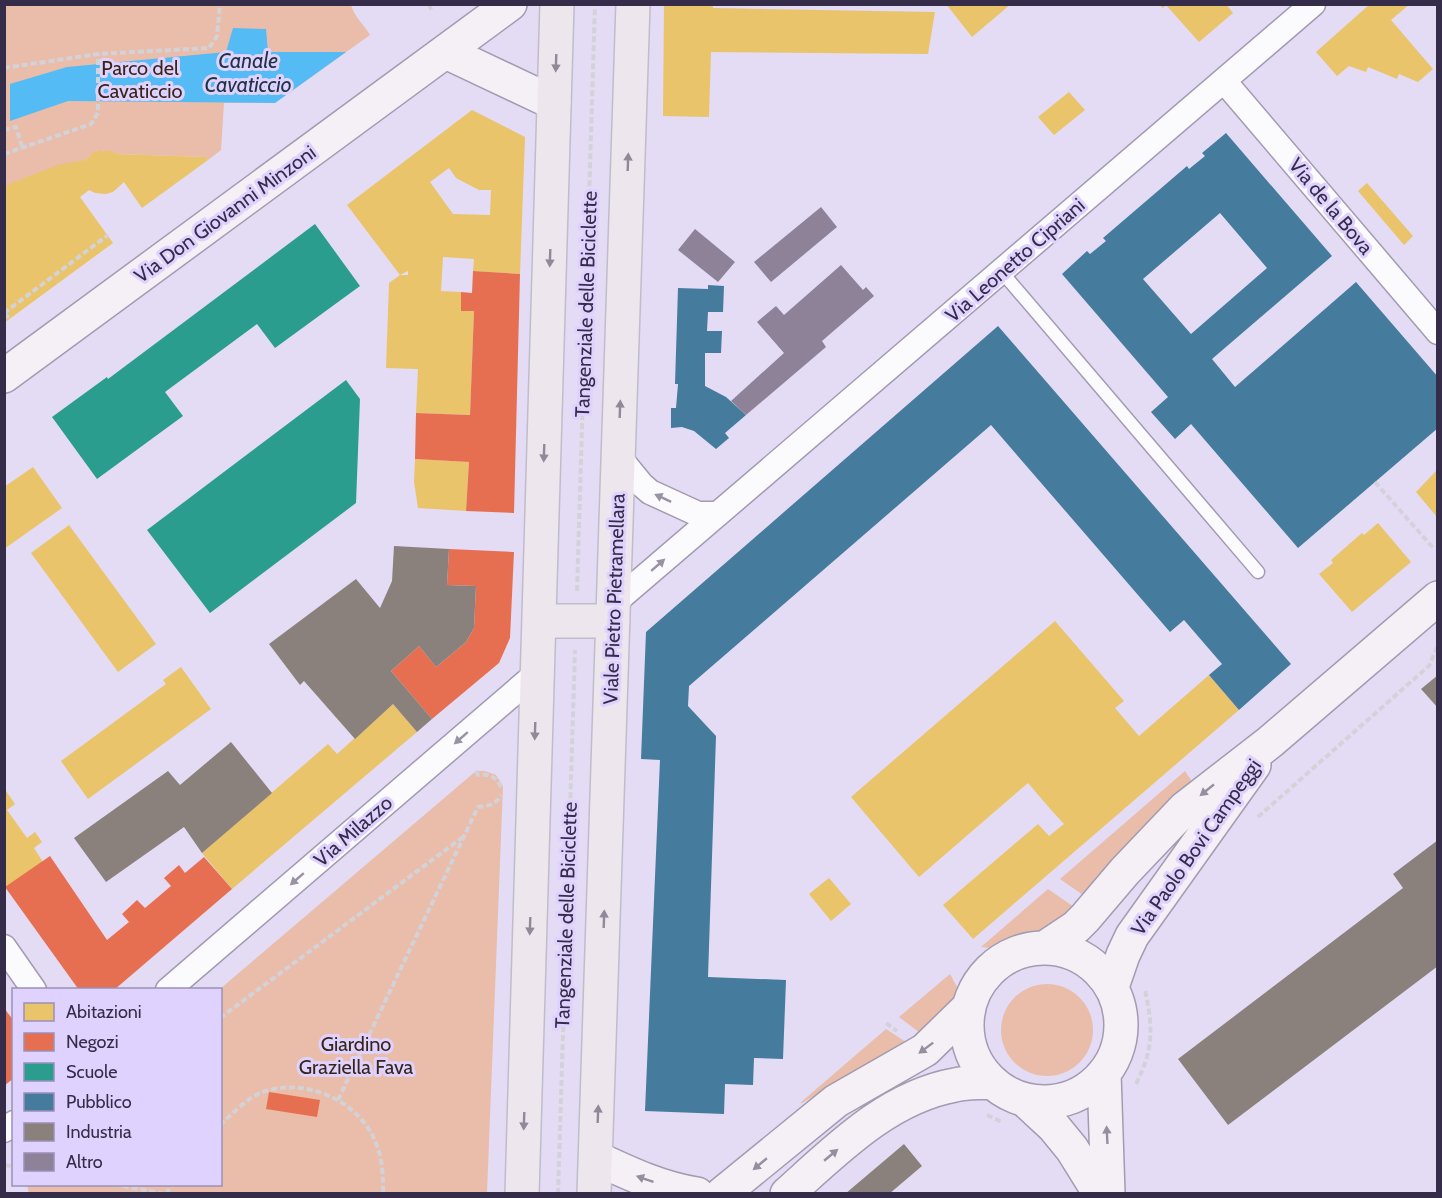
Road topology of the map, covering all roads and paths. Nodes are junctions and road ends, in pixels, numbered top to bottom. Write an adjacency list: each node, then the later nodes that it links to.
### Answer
1 (220, 4): 10 (path)
2 (429, 4): 8 (path)
3 (510, 4): 9 (street, Via Don Giovanni Minzoni)
4 (557, 4): 13 (main road, one-way to 13)
5 (595, 4): 29 (path, Tangenziale delle Biciclette)
6 (633, 4): 23 (main road, Viale Pietro Pietramellara, one-way to 6)
7 (1313, 4): 12 (street, Via Leonetto Cipriani)
8 (432, 12)
9 (447, 52): 13 (street); 22 (street, Via Don Giovanni Minzoni)
10 (98, 54): 11 (path); 15 (path)
11 (4, 68)
12 (1224, 81): 18 (street, Via Leonetto Cipriani); 21 (street, Via de la Bova)
13 (554, 103): 31 (main road, one-way to 31)
14 (4, 130): 15 (path)
15 (22, 147): 16 (path)
16 (4, 154)
17 (108, 235): 19 (path)
18 (1001, 272): 25 (street, Via Leonetto Cipriani); 27 (lane)
19 (5, 313): 20 (path)
20 (9, 319)
21 (1437, 332)
22 (4, 376)
23 (619, 457): 25 (street, one-way to 23); 30 (main road, Viale Pietro Pietramellara)
24 (1375, 482): 26 (path)
25 (717, 514): 30 (street, Via Leonetto Cipriani, one-way to 25)
26 (1434, 549)
27 (1258, 572)
28 (1437, 598): 35 (street, Via Paolo Bovi Campeggi)
29 (576, 603)
30 (613, 612): 31 (main road); 54 (main road, Viale Pietro Pietramellara, one-way to 30)
31 (539, 621): 34 (main road)
32 (1437, 645): 37 (path)
33 (575, 648): 59 (path, Tangenziale delle Biciclette)
34 (537, 673): 43 (street, Via Milazzo, one-way to 43); 58 (main road, one-way to 58)
35 (1270, 742): 40 (street, Via Paolo Bovi Campeggi, one-way to 40); 41 (street, Via Paolo Bovi Campeggi)
36 (476, 771): 38 (path)
37 (1257, 817)
38 (463, 837): 46 (path); 50 (path)
39 (4, 947): 42 (street)
40 (1046, 947): 41 (street); 45 (street)
41 (1112, 987): 47 (street)
42 (33, 988)
43 (170, 988)
44 (1144, 988): 49 (path)
45 (968, 1008): 48 (street); 62 (street, one-way to 62)
46 (222, 1017)
47 (1104, 1073): 51 (street); 65 (street, one-way to 47)
48 (991, 1082): 51 (street); 63 (street, one-way to 48)
49 (1133, 1090)
50 (338, 1100): 53 (path); 57 (path)
51 (1015, 1112): 52 (path); 64 (street)
52 (981, 1113)
53 (222, 1123)
54 (596, 1158): 60 (main road, Viale Pietro Pietramellara); 61 (street, one-way to 54)
55 (120, 1186): 56 (path)
56 (165, 1194)
57 (383, 1194)
58 (522, 1194)
59 (558, 1194)
60 (594, 1194)
61 (697, 1194)
62 (722, 1194)
63 (787, 1194)
64 (1100, 1194)
65 (1108, 1194)

